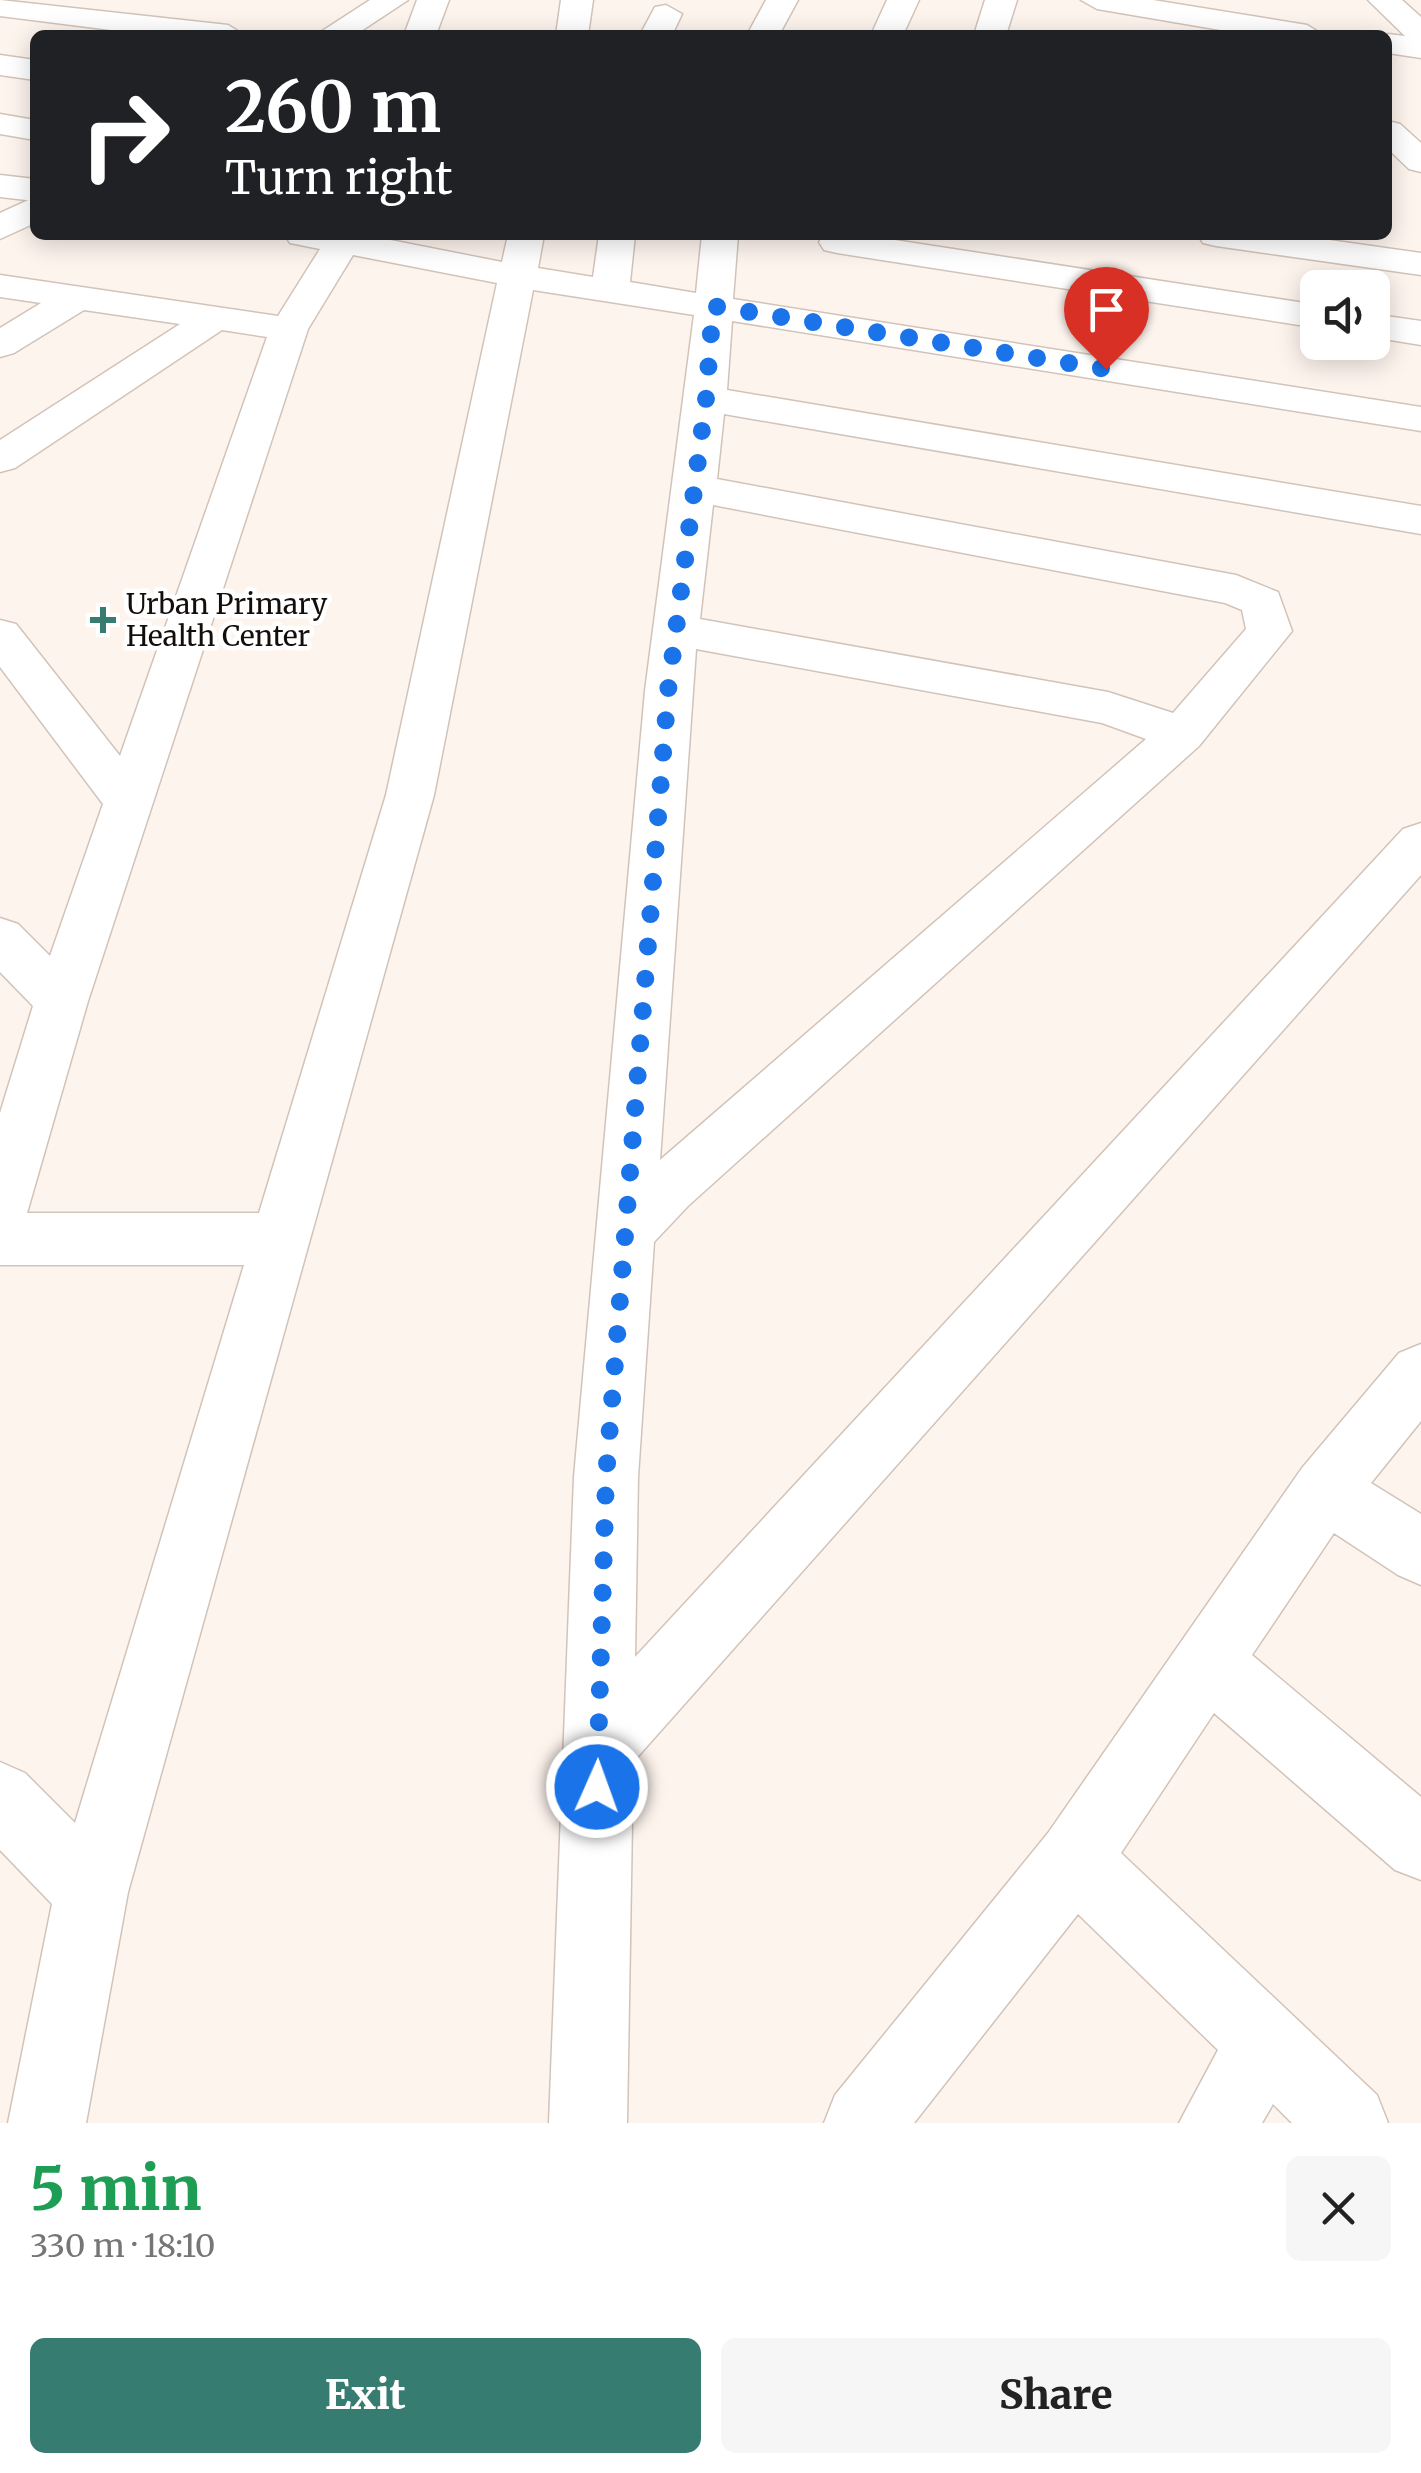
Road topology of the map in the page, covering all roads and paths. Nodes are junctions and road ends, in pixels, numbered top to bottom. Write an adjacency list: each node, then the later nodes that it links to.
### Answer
1 (392, 0): 12 (street)
2 (432, 0): 13 (street)
3 (578, 0): 14 (street)
4 (782, 0): 15 (street)
5 (903, 0): 16 (street)
6 (1001, 0): 17 (street)
7 (1247, 0): 20 (street)
8 (1384, 0): 21 (street)
9 (1108, 2): 18 (street); 19 (street)
10 (0, 7): 11 (street)
11 (187, 30)
12 (341, 30)
13 (422, 30)
14 (573, 30)
15 (765, 30)
16 (889, 30)
17 (992, 30)
18 (1108, 30)
19 (1269, 30)
20 (1287, 30)
21 (1412, 34)
22 (0, 64): 23 (street)
23 (30, 69)
24 (0, 124): 25 (street)
25 (30, 129)
26 (1392, 134): 27 (street)
27 (1421, 162)
28 (0, 186): 29 (street)
29 (30, 189)
30 (30, 211): 31 (street)
31 (0, 228)
32 (330, 240): 47 (street)
33 (363, 240): 38 (street)
34 (616, 240): 41 (street)
35 (720, 240): 43 (street)
36 (1251, 240): 39 (street)
37 (837, 242): 44 (street)
38 (521, 255): 41 (street); 65 (street)
39 (1421, 264)
40 (0, 286): 42 (street)
41 (610, 289): 43 (street)
42 (78, 298): 45 (street); 49 (street)
43 (713, 306): 50 (street); 51 (street)
44 (1300, 313)
45 (215, 318): 47 (street); 52 (street)
46 (1390, 328): 48 (street)
47 (289, 329): 58 (street)
48 (1421, 332)
49 (0, 345)
50 (706, 399): 53 (street); 54 (street)
51 (1421, 419)
52 (0, 459)
53 (694, 488): 55 (street); 57 (street)
54 (1421, 520)
55 (675, 630): 57 (street); 63 (street)
56 (0, 634): 58 (street)
57 (1182, 734): 63 (street)
58 (128, 802): 61 (street)
59 (1416, 858): 70 (street)
60 (0, 938): 61 (street)
61 (61, 1001): 62 (street)
62 (0, 1208)
63 (625, 1233): 70 (street)
64 (0, 1240): 65 (street)
65 (281, 1240): 74 (street)
66 (1421, 1372): 67 (street)
67 (1324, 1490): 68 (street); 69 (street)
68 (1421, 1552)
69 (1208, 1662): 72 (street); 73 (street)
70 (598, 1749): 77 (street)
71 (0, 1798): 74 (street)
72 (1421, 1844)
73 (1074, 1859): 75 (street); 78 (street)
74 (91, 1892): 76 (street)
75 (1266, 2046): 79 (street); 80 (street)
76 (47, 2123)
77 (588, 2123)
78 (863, 2123)
79 (1218, 2123)
80 (1348, 2123)

